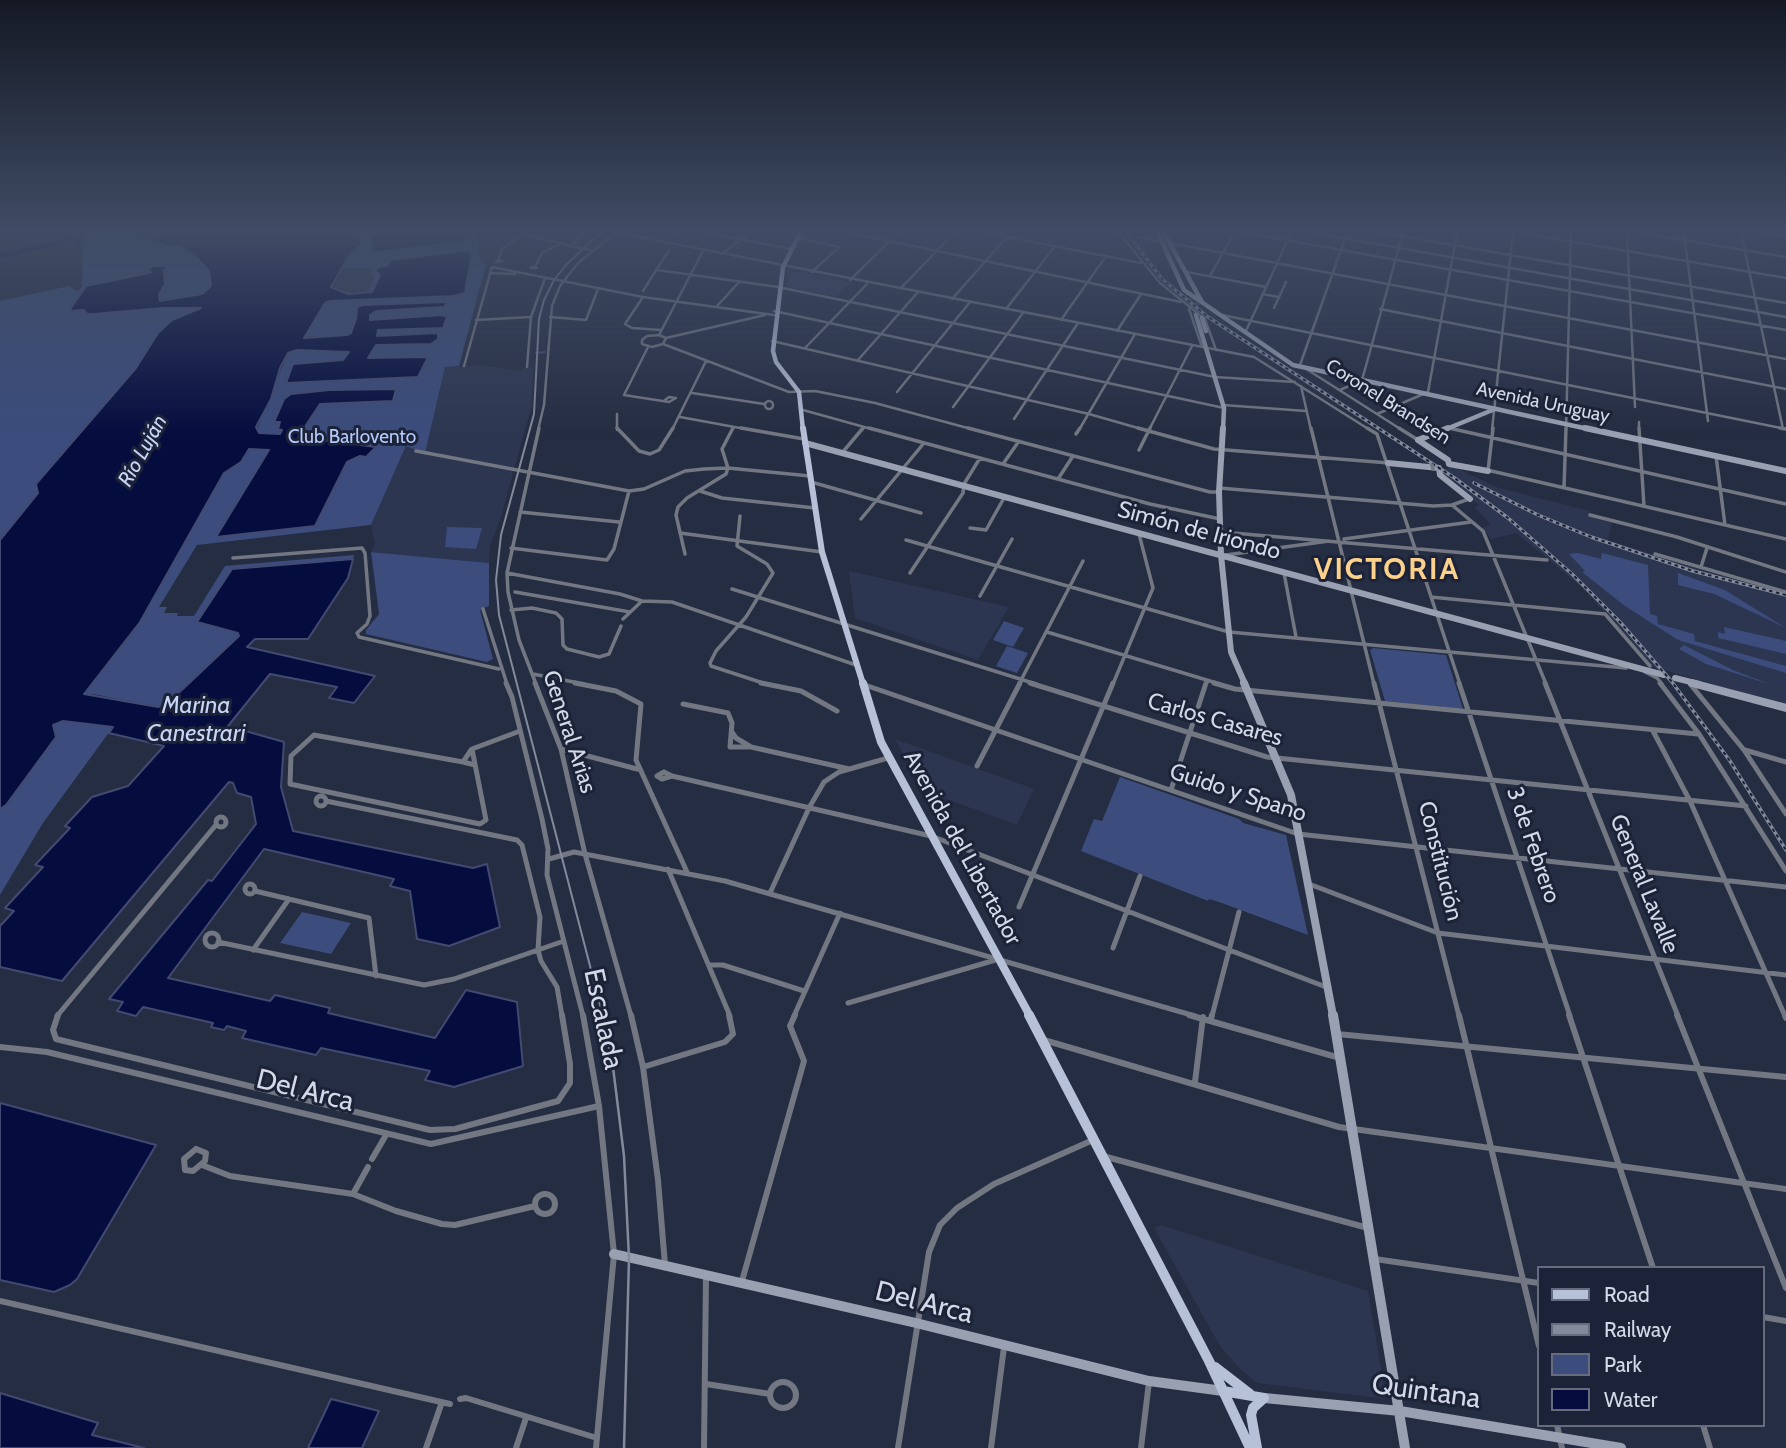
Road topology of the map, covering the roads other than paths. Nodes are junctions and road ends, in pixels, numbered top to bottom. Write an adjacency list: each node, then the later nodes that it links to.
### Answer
1 (1693, 300): 45 (street)
2 (482, 301): 51 (street)
3 (537, 301): 46 (street)
4 (554, 301): 47 (street, General Arias)
5 (594, 301): 47 (street)
6 (641, 301): 62 (street)
7 (672, 301): 8 (street)
8 (676, 301): 35 (street); 62 (street)
9 (723, 301): 35 (street)
10 (775, 301): 42 (main road, Avenida del Libertador)
11 (844, 301): 30 (street)
12 (912, 301): 40 (street)
13 (961, 301): 31 (street)
14 (1012, 301): 38 (street)
15 (1075, 301): 52 (street)
16 (1137, 301): 61 (street)
17 (1174, 301): 32 (street)
18 (1200, 301): 44 (street)
19 (1259, 301): 53 (street)
20 (1277, 301): 37 (street)
21 (1322, 301): 65 (street)
22 (1382, 301): 39 (street)
23 (1444, 301): 54 (street)
24 (1475, 301): 34 (street)
25 (1506, 301): 34 (street)
26 (1570, 301): 50 (street)
27 (1622, 301): 33 (street)
28 (1696, 301): 41 (street)
29 (1756, 301): 41 (street)
30 (851, 302): 40 (street); 55 (street)
31 (970, 302): 38 (street); 56 (street)
32 (1181, 302): 36 (street)
33 (1630, 302): 45 (street); 59 (street)
34 (1505, 306): 50 (street); 66 (street)
35 (717, 307): 42 (street)
36 (1189, 308): 48 (street); 80 (street)
37 (1274, 308)
38 (1006, 309): 43 (street)
39 (1380, 309): 54 (street); 75 (street)
40 (902, 312): 56 (street); 63 (street)
41 (1758, 312): 49 (street); 58 (street)
42 (772, 313): 55 (street); 69 (street); 70 (main road, Avenida del Libertador)
43 (1023, 313): 52 (street); 67 (street)
44 (1217, 314): 53 (street); 64 (street)
45 (1694, 314): 58 (street); 71 (street)
46 (531, 317): 51 (street); 92 (street)
47 (550, 317): 157 (street, General Arias)
48 (1201, 317): 80 (street); 81 (street)
49 (1786, 317)
50 (1569, 318): 59 (street); 77 (street)
51 (476, 320): 90 (street)
52 (1061, 320): 57 (street)
53 (1251, 321): 64 (street); 65 (street)
54 (1440, 321): 66 (street); 85 (street)
55 (831, 322): 63 (street); 79 (street)
56 (954, 323): 67 (street); 73 (street)
57 (1077, 323): 61 (street); 74 (street)
58 (1761, 326): 60 (street); 82 (street)
59 (1632, 330): 71 (street); 86 (street)
60 (1786, 330)
61 (1116, 331): 68 (street)
62 (660, 333): 69 (street); 78 (street)
63 (883, 333): 73 (street); 88 (street)
64 (1245, 333): 91 (street, Avenida Uruguay)
65 (1310, 333): 75 (street); 91 (street)
66 (1502, 333): 77 (street); 95 (street)
67 (1008, 334): 74 (street); 83 (street)
68 (1135, 334): 76 (street); 84 (street)
69 (666, 338): 72 (street)
70 (772, 341): 79 (street); 108 (main road, Avenida del Libertador)
71 (1698, 342): 82 (street); 96 (street)
72 (663, 344): 78 (street); 89 (street)
73 (935, 345): 83 (street); 97 (street)
74 (1063, 345): 84 (street); 93 (street)
75 (1371, 345): 85 (street); 99 (street)
76 (1192, 346): 80 (street); 94 (street)
77 (1568, 346): 86 (street); 103 (street)
78 (648, 347): 115 (street)
79 (805, 348): 88 (street)
80 (1205, 348): 81 (street); 98 (street)
81 (1216, 350): 101 (street)
82 (1768, 356): 87 (street); 105 (street)
83 (990, 357): 93 (street); 104 (street)
84 (1121, 358): 94 (street); 100 (street)
85 (1435, 358): 95 (street); 111 (street)
86 (1633, 359): 96 (street); 113 (street)
87 (1786, 359)
88 (858, 360): 97 (street)
89 (706, 361): 108 (street); 109 (street)
90 (464, 366)
91 (1302, 367): 99 (street, Avenida Uruguay); 107 (street, Coronel Brandsen)
92 (527, 368)
93 (1047, 369): 100 (street); 114 (street)
94 (1179, 370): 98 (street); 112 (street)
95 (1498, 371): 103 (street); 120 (street)
96 (1702, 372): 105 (street); 123 (street)
97 (912, 373): 104 (street); 110 (street)
98 (1215, 377): 101 (street); 118 (street)
99 (1362, 380): 107 (street); 111 (street, Avenida Uruguay)
100 (1105, 382): 112 (street); 125 (street)
101 (1296, 382): 102 (street)
102 (1300, 385): 122 (street, Constitución); 154 (street, 3 de Febrero)
103 (1567, 385): 113 (street); 131 (street)
104 (969, 386): 114 (street); 117 (street)
105 (1774, 386): 106 (street); 135 (street)
106 (1786, 389)
107 (1339, 390): 126 (street, Coronel Brandsen)
108 (799, 392): 121 (main road, Avenida del Libertador); 142 (street)
109 (692, 393): 116 (street); 127 (street)
110 (897, 393)
111 (1427, 394): 120 (street, Avenida Uruguay); 126 (street)
112 (1166, 396): 118 (street); 136 (street)
113 (1635, 398): 119 (street); 123 (street)
114 (1028, 399): 125 (street); 128 (street)
115 (666, 400)
116 (764, 404)
117 (953, 407)
118 (1223, 407): 122 (street); 146 (street)
119 (1635, 407)
120 (1496, 409): 131 (street, Avenida Uruguay); 134 (street); 138 (street)
121 (803, 410): 133 (street); 141 (main road, Avenida del Libertador)
122 (1306, 411): 153 (street, Constitución)
123 (1707, 413): 129 (street); 135 (street)
124 (617, 414): 127 (street)
125 (1089, 414): 136 (street); 137 (street)
126 (1377, 414): 140 (street, Coronel Brandsen)
127 (680, 417): 132 (street, Simón de Iriondo)
128 (1014, 419)
129 (1708, 421)
130 (1639, 422): 139 (street)
131 (1567, 424): 139 (street, Avenida Uruguay); 149 (street)
132 (733, 427): 141 (street, Simón de Iriondo); 156 (street)
133 (864, 427): 143 (street); 148 (street)
134 (1448, 428): 138 (street); 140 (street)
135 (1785, 429)
136 (1150, 431): 145 (street); 146 (street)
137 (1076, 434)
138 (1492, 438): 149 (street); 159 (street)
139 (1639, 439): 151 (street, Avenida Uruguay); 161 (street)
140 (1418, 440): 144 (street, Coronel Brandsen)
141 (804, 441): 148 (street, Simón de Iriondo); 163 (main road, Avenida del Libertador)
142 (1019, 441): 150 (street); 155 (street)
143 (923, 443): 152 (street); 158 (street)
144 (1425, 444): 159 (street, Coronel Brandsen); 159 (street)
145 (1139, 450)
146 (1221, 450): 153 (street); 167 (street)
147 (416, 451): 157 (street)
148 (841, 454): 158 (street, Simón de Iriondo)
149 (1566, 455): 161 (street); 165 (street)
150 (1073, 456): 162 (street); 167 (street)
151 (1716, 456): 160 (street, Avenida Uruguay); 166 (street)
152 (981, 458): 155 (street); 164 (street)
153 (1318, 458): 154 (street); 170 (street, Constitución)
154 (1388, 463): 172 (street); 172 (street); 174 (street, 3 de Febrero)
155 (1003, 464): 162 (street)
156 (728, 468): 163 (street); 168 (street); 169 (street)
157 (530, 470): 168 (street); 179 (street, General Arias)
158 (900, 470): 164 (street, Simón de Iriondo); 173 (street)
159 (1488, 471): 165 (street, Coronel Brandsen)
160 (1786, 471)
161 (1642, 472): 166 (street); 177 (street)
162 (1058, 478): 184 (street)
163 (811, 479): 173 (street); 178 (main road, Avenida del Libertador)
164 (963, 488): 171 (street, Simón de Iriondo); 198 (street)
165 (1563, 488): 177 (street, Coronel Brandsen)
166 (1720, 489): 175 (street); 187 (street)
167 (1219, 490): 170 (street); 184 (street)
168 (629, 491): 185 (street)
169 (700, 491): 178 (street); 191 (street)
170 (1329, 498): 174 (street); 196 (street, Constitución)
171 (1004, 499): 188 (street); 192 (street, Simón de Iriondo)
172 (1470, 499): 176 (street)
173 (876, 500): 180 (street); 183 (street)
174 (1401, 504): 176 (street); 189 (street, 3 de Febrero)
175 (1786, 504)
176 (1452, 505): 186 (street, General Lavalle)
177 (1644, 506): 187 (street, Coronel Brandsen)
178 (815, 508): 202 (main road, Avenida del Libertador)
179 (520, 512): 185 (street); 199 (street, General Arias)
180 (921, 513)
181 (1590, 515): 201 (street)
182 (740, 516): 197 (street)
183 (861, 519)
184 (1220, 519): 190 (street)
185 (620, 522): 199 (street)
186 (1472, 522): 189 (street); 206 (street, General Lavalle)
187 (1725, 525): 194 (street, Coronel Brandsen)
188 (970, 528)
189 (1409, 530): 196 (street); 200 (street, 3 de Febrero)
190 (1221, 532): 196 (street); 205 (street)
191 (680, 533): 197 (street); 203 (street)
192 (1139, 533): 205 (street, Simón de Iriondo); 226 (street)
193 (1012, 539): 210 (street)
194 (1786, 539)
195 (906, 540): 198 (street)
196 (1337, 540): 200 (street); 205 (street); 218 (street, Constitución)
197 (736, 541): 202 (street); 222 (street)
198 (927, 547): 210 (street); 215 (street)
199 (511, 548): 214 (street, General Arias)
200 (1415, 548): 206 (street); 223 (street, 3 de Febrero)
201 (1707, 548): 211 (street); 213 (street)
202 (822, 552): 232 (main road, Avenida del Libertador)
203 (685, 554)
204 (1655, 554): 211 (street)
205 (1221, 555): 212 (street, Simón de Iriondo); 236 (street)
206 (1494, 555): 208 (street); 225 (street, General Lavalle)
207 (233, 558): 246 (street)
208 (1547, 560)
209 (1083, 561): 216 (street)
210 (996, 567): 216 (street); 221 (street)
211 (1701, 567): 220 (street)
212 (1284, 572): 218 (street, Simón de Iriondo); 237 (street)
213 (1786, 572)
214 (507, 573): 224 (street); 228 (street, General Arias)
215 (909, 573)
216 (1069, 587): 226 (street); 235 (street)
217 (732, 589): 222 (street, Carlos Casares)
218 (1350, 590): 230 (street, Simón de Iriondo); 239 (street, Constitución)
219 (515, 592): 229 (street)
220 (1786, 592)
221 (980, 596)
222 (759, 597): 232 (street, Carlos Casares); 233 (street)
223 (1431, 597): 225 (street); 230 (street, 3 de Febrero)
224 (642, 601): 229 (street); 233 (street)
225 (1515, 606): 238 (street, General Lavalle); 245 (street)
226 (1145, 608): 236 (street); 241 (street)
227 (484, 609): 246 (street, Escalada)
228 (511, 610): 234 (street); 247 (street, General Arias)
229 (631, 612): 231 (street)
230 (1436, 613): 238 (street, Simón de Iriondo); 240 (street, 3 de Febrero)
231 (623, 619)
232 (842, 623): 243 (main road, Avenida del Libertador); 250 (street, Carlos Casares)
233 (740, 625): 243 (street); 259 (street)
234 (621, 626)
235 (1047, 632): 241 (street); 250 (street)
236 (1229, 632): 237 (street); 254 (street)
237 (1296, 637): 239 (street)
238 (1527, 638): 242 (street, General Lavalle); 244 (street, Simón de Iriondo)
239 (1366, 644): 240 (street); 256 (street, Constitución)
240 (1450, 652): 242 (street); 260 (street, 3 de Febrero)
241 (1125, 657): 251 (street); 257 (street)
242 (1536, 660): 244 (street); 261 (street, General Lavalle)
243 (856, 665): 253 (main road, Avenida del Libertador)
244 (1625, 666): 248 (street, Simón de Iriondo)
245 (1650, 666)
246 (500, 669): 262 (street, Escalada)
247 (533, 674): 269 (street, General Arias); 279 (street)
248 (1660, 676): 267 (street)
249 (1675, 678): 252 (street)
250 (1023, 680): 257 (street, Carlos Casares); 263 (street)
251 (1207, 680): 254 (street); 266 (street)
252 (1688, 681): 258 (street); 271 (street)
253 (862, 683): 263 (street, Guido y Spano); 272 (main road, Avenida del Libertador)
254 (1245, 690): 256 (street); 273 (street)
255 (683, 704): 265 (street)
256 (1381, 704): 260 (street); 281 (street, Constitución)
257 (1104, 705): 266 (street, Carlos Casares); 274 (street)
258 (1786, 708)
259 (837, 711)
260 (1469, 713): 261 (street); 283 (street, 3 de Febrero)
261 (1560, 722): 264 (street); 285 (street, General Lavalle)
262 (520, 731): 270 (street); 297 (street, Escalada)
263 (996, 731): 274 (street, Guido y Spano); 278 (street)
264 (1653, 731): 267 (street); 287 (street)
265 (732, 732): 268 (street); 268 (street)
266 (1189, 733): 273 (street, Carlos Casares); 284 (street)
267 (1699, 734): 288 (street)
268 (751, 747): 280 (street)
269 (561, 749): 279 (street); 295 (street, General Arias)
270 (472, 750): 275 (street); 277 (street)
271 (1744, 750): 276 (street); 290 (street)
272 (888, 758): 280 (street); 293 (main road, Avenida del Libertador)
273 (1277, 758): 281 (street, Carlos Casares); 292 (street)
274 (1080, 760): 284 (street, Guido y Spano); 302 (street)
275 (463, 762): 277 (street); 277 (street)
276 (1786, 762)
277 (475, 765)
278 (977, 766)
279 (638, 769): 301 (street)
280 (850, 769): 289 (street)
281 (1398, 772): 283 (street, Carlos Casares); 294 (street, Constitución)
282 (672, 776): 289 (street)
283 (1492, 781): 285 (street, Carlos Casares); 296 (street, 3 de Febrero)
284 (1171, 790): 292 (street, Guido y Spano)
285 (1587, 790): 287 (street, Carlos Casares); 299 (street, General Lavalle)
286 (326, 801): 321 (street)
287 (1690, 801): 288 (street, Carlos Casares); 304 (street)
288 (1746, 806): 300 (street)
289 (809, 808): 293 (street); 308 (street)
290 (1786, 813)
291 (215, 826): 321 (street)
292 (1298, 834): 294 (street, Guido y Spano); 305 (street)
293 (931, 836): 302 (street); 322 (main road, Avenida del Libertador)
294 (1416, 846): 296 (street, Guido y Spano); 314 (street, Constitución)
295 (585, 854): 297 (street); 298 (street); 340 (street, General Arias)
296 (1518, 858): 299 (street, Guido y Spano); 317 (street, 3 de Febrero)
297 (548, 859): 315 (street, Escalada)
298 (668, 868): 301 (street); 324 (street)
299 (1619, 869): 304 (street, Guido y Spano); 323 (street, General Lavalle)
300 (1786, 871)
301 (687, 872): 308 (street)
302 (1032, 873): 310 (street); 311 (street)
303 (1140, 876): 311 (street)
304 (1725, 879): 306 (street, Guido y Spano); 325 (street)
305 (1307, 883): 314 (street); 328 (street)
306 (1786, 887)
307 (255, 891): 309 (street)
308 (770, 893): 313 (street)
309 (289, 898): 320 (street); 327 (street)
310 (1019, 906)
311 (1127, 910): 318 (street); 319 (street)
312 (1239, 912): 319 (street)
313 (839, 913): 322 (street); 329 (street)
314 (1438, 933): 317 (street); 337 (street, Constitución)
315 (564, 940): 321 (street); 344 (street, Escalada)
316 (218, 942): 320 (street)
317 (1548, 947): 323 (street); 339 (street, 3 de Febrero)
318 (1113, 948)
319 (1228, 949): 328 (street); 333 (street)
320 (253, 950): 327 (street)
321 (538, 950): 327 (street)
322 (1000, 958): 330 (street); 331 (street); 335 (main road, Avenida del Libertador)
323 (1656, 960): 325 (street); 341 (street, General Lavalle)
324 (709, 965): 329 (street); 340 (street)
325 (1767, 973): 326 (street); 332 (street)
326 (1786, 975)
327 (376, 976)
328 (1327, 987): 334 (street)
329 (804, 990): 366 (street)
330 (848, 1003)
331 (1203, 1017): 333 (street); 343 (street)
332 (1786, 1018)
333 (1211, 1019): 338 (street)
334 (1336, 1034): 337 (street); 338 (street)
335 (1040, 1039): 343 (street); 347 (main road, Avenida del Libertador)
336 (0, 1046): 346 (street, Del Arca)
337 (1466, 1046): 339 (street); 348 (street, Constitución)
338 (1341, 1058): 345 (street)
339 (1584, 1058): 341 (street); 353 (street, 3 de Febrero)
340 (643, 1067): 362 (street, General Arias)
341 (1700, 1069): 342 (street); 354 (street, General Lavalle)
342 (1786, 1077)
343 (1195, 1083): 345 (street)
344 (599, 1106): 346 (street, Del Arca); 359 (street, Escalada)
345 (1353, 1129): 348 (street); 358 (street)
346 (386, 1135): 350 (street)
347 (1094, 1139): 349 (main road, Avenida del Libertador); 371 (street)
348 (1493, 1149): 353 (street); 364 (street, Constitución)
349 (1102, 1156): 358 (street); 374 (main road, Avenida del Libertador)
350 (372, 1159)
351 (202, 1165): 356 (street)
352 (368, 1167): 356 (street)
353 (1619, 1167): 354 (street); 361 (street, 3 de Febrero)
354 (1745, 1184): 355 (street); 367 (street, General Lavalle)
355 (1786, 1189)
356 (353, 1194): 357 (street)
357 (535, 1206)
358 (1370, 1229): 360 (street)
359 (614, 1254): 362 (street, Del Arca); 385 (street, Escalada)
360 (1375, 1259): 364 (street); 382 (street)
361 (1652, 1266)
362 (666, 1267): 363 (street, Del Arca)
363 (706, 1276): 366 (street, Del Arca); 376 (street)
364 (1524, 1281): 365 (street); 372 (street, Constitución)
365 (1538, 1283)
366 (741, 1284): 371 (street, Del Arca)
367 (1786, 1288)
368 (0, 1301): 387 (street)
369 (1765, 1317): 370 (street)
370 (1786, 1321)
371 (916, 1323): 373 (street, Del Arca); 391 (street)
372 (1538, 1342)
373 (1004, 1347): 375 (street, Del Arca); 392 (street)
374 (1209, 1361): 377 (main road, Avenida del Libertador); 379 (main road)
375 (1149, 1381): 377 (street, Del Arca); 393 (street)
376 (706, 1384): 378 (street); 390 (street)
377 (1223, 1391): 379 (main road, Quintana); 394 (main road, Avenida del Libertador)
378 (770, 1394)
379 (1250, 1394): 380 (main road, Quintana)
380 (1264, 1398): 382 (street, Quintana); 395 (main road)
381 (460, 1399): 383 (street)
382 (1400, 1411): 386 (street, Quintana); 396 (street)
383 (526, 1418): 385 (street); 388 (street)
384 (1704, 1427): 398 (street)
385 (597, 1437): 389 (street, Escalada)
386 (1561, 1443): 397 (street, Quintana)
387 (426, 1448)
388 (516, 1448)
389 (596, 1448)
390 (704, 1448)
391 (898, 1448)
392 (991, 1448)
393 (1142, 1448)
394 (1250, 1448)
395 (1257, 1448)
396 (1405, 1448)
397 (1621, 1448)
398 (1710, 1448)

